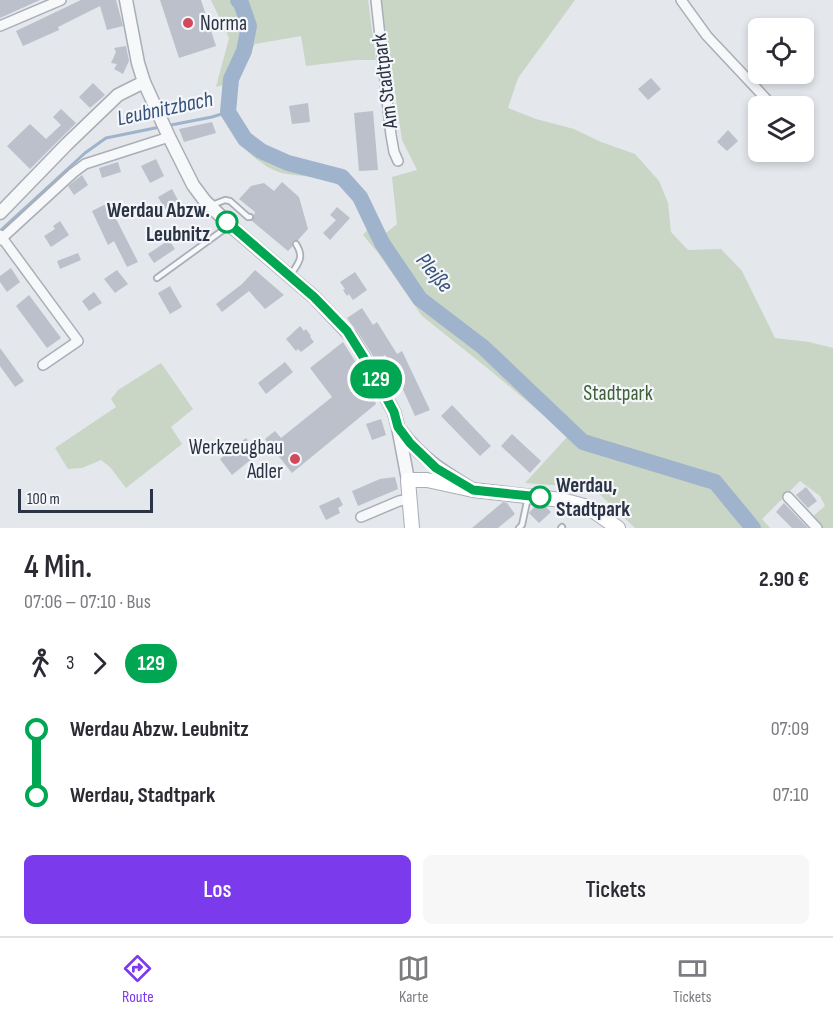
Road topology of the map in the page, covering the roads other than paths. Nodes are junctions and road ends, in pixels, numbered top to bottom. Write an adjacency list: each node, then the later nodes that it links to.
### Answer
1 (61, 0): 5 (street)
2 (126, 0): 6 (street)
3 (376, 0): 9 (street, Am Stadtpark)
4 (681, 0): 7 (street)
5 (0, 26)
6 (144, 82): 8 (street); 11 (street)
7 (763, 96)
8 (168, 135): 10 (street); 14 (street)
9 (398, 161)
10 (210, 206): 12 (lane); 13 (street)
11 (0, 213)
12 (250, 217)
13 (230, 225): 16 (street); 17 (lane)
14 (1, 238): 18 (street)
15 (296, 244): 16 (lane)
16 (290, 276): 19 (street)
17 (157, 278)
18 (43, 365)
19 (398, 427): 20 (street); 21 (street)
20 (408, 480): 21 (main road); 24 (main road)
21 (473, 490): 22 (main road)
22 (528, 496): 26 (main road); 28 (lane)
23 (788, 497): 29 (street)
24 (410, 500): 25 (street); 27 (main road)
25 (361, 517)
26 (614, 527)
27 (412, 528)
28 (519, 528)
29 (817, 528)

